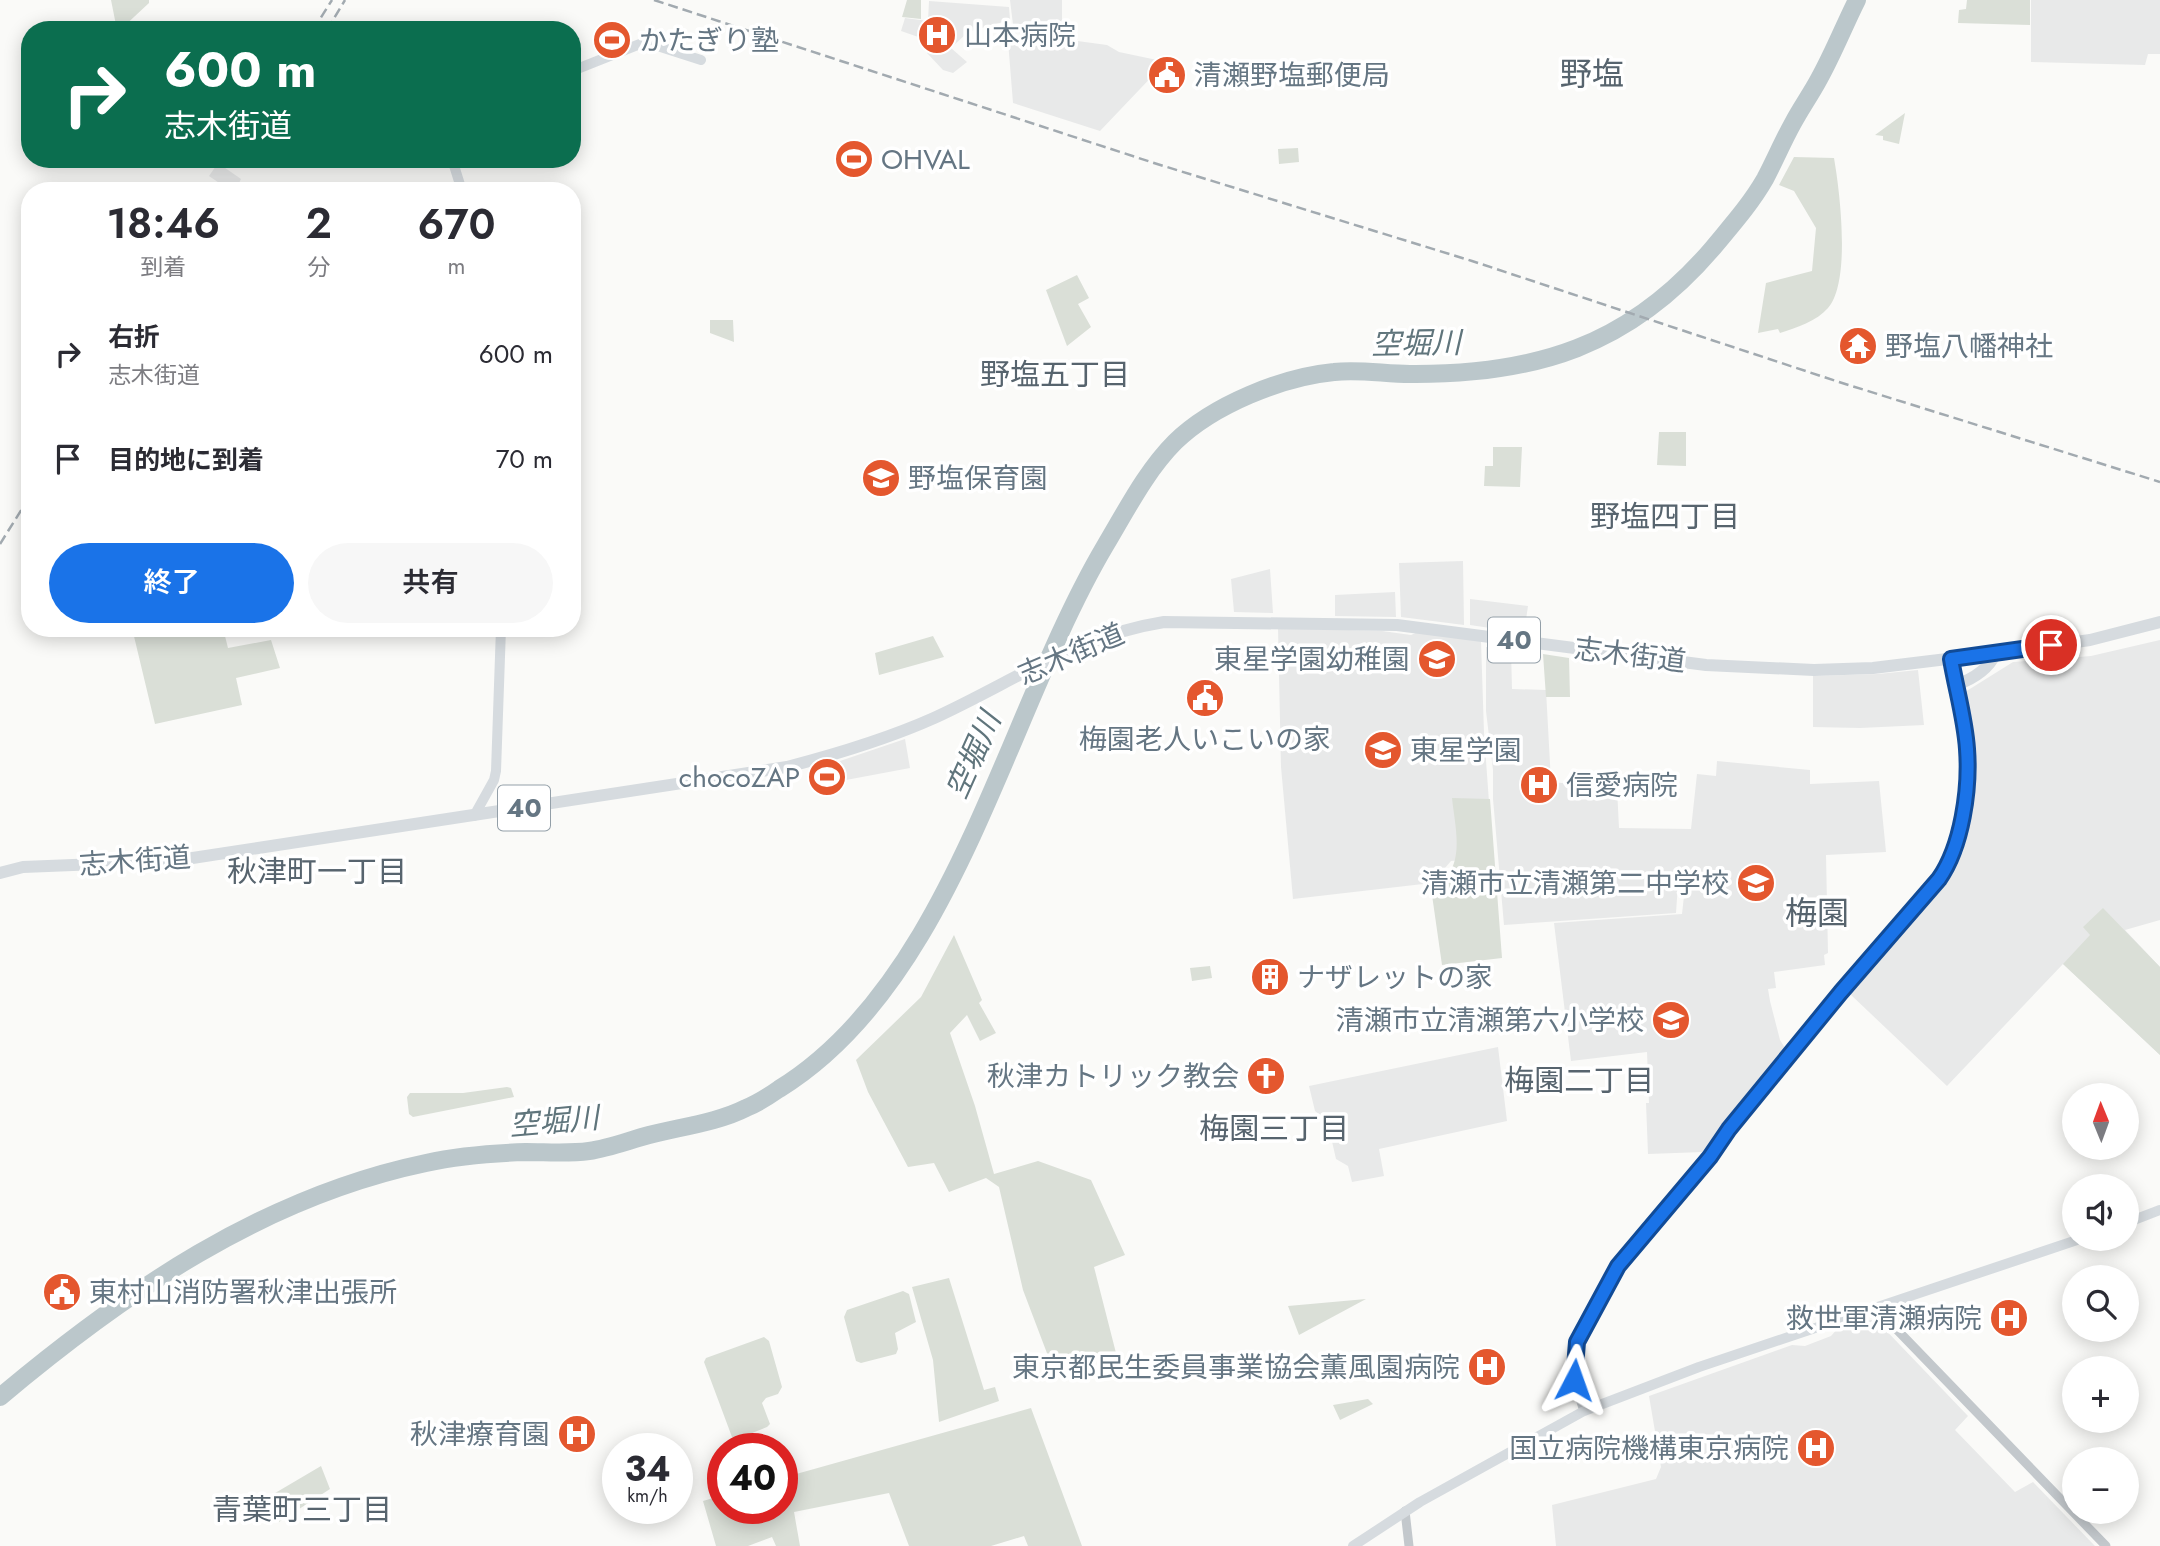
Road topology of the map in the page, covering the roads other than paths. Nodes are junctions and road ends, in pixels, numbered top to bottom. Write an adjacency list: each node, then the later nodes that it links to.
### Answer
1 (701, 60): 2 (main road)
2 (581, 67)
3 (2160, 622): 5 (main road, 志木街道 / 40)
4 (500, 637): 8 (main road)
5 (1996, 653): 6 (main road, 志木街道 / 40); 7 (main road)
6 (1951, 659): 7 (main road); 8 (main road, 志木街道 / 40)
7 (1956, 684): 14 (street)
8 (474, 816): 9 (main road, 志木街道 / 40)
9 (0, 873)
10 (2160, 1210): 11 (main road)
11 (2139, 1218)
12 (2062, 1245): 13 (main road)
13 (1876, 1308): 14 (main road); 18 (street)
14 (1584, 1411): 15 (main road)
15 (1405, 1511): 16 (main road); 17 (street)
16 (1353, 1546)
17 (1409, 1546)
18 (2106, 1546)

